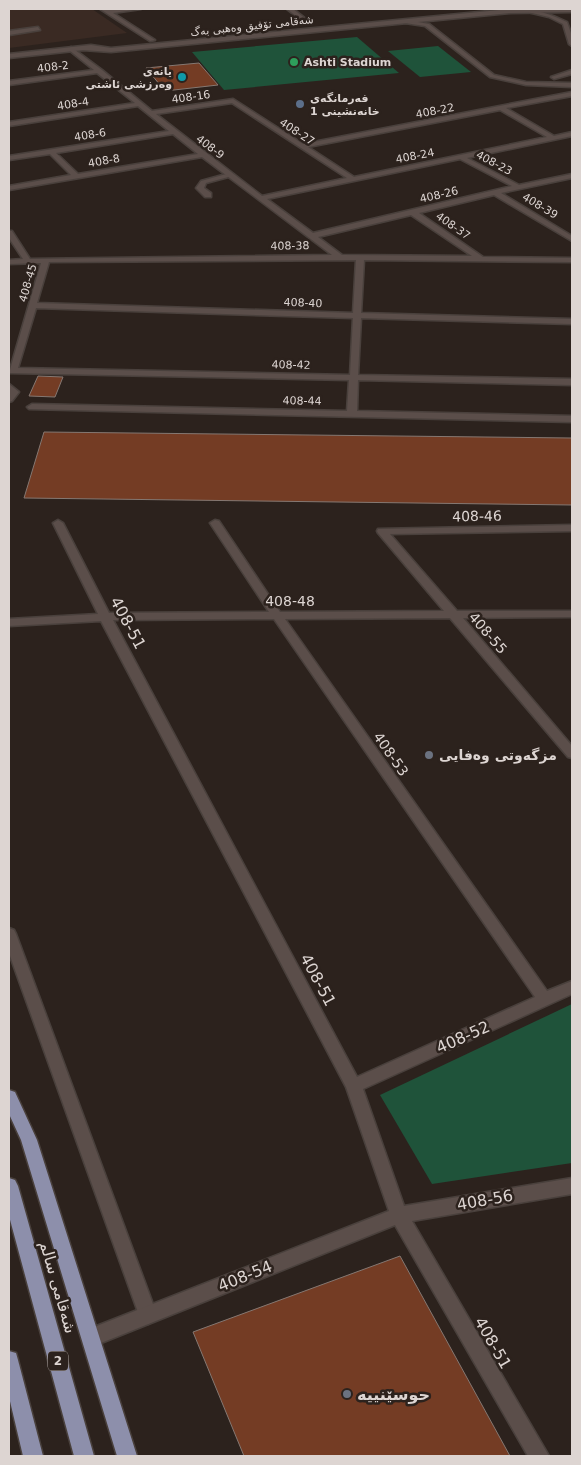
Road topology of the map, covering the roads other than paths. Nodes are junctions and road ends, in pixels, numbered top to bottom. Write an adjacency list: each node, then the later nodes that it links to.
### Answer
1 (140, 9): 4 (street)
2 (290, 9): 11 (street)
3 (481, 9): 9 (street, شەقامی تۆفیق وەهبی بەگ)
4 (105, 10): 18 (street)
5 (520, 10): 6 (street, شەقامی تۆفیق وەهبی بەگ); 7 (street, شەقامی تۆفیق وەهبی بەگ); 17 (street)
6 (572, 10)
7 (438, 19): 10 (street, شەقامی تۆفیق وەهبی بەگ); 13 (street)
8 (317, 22): 11 (street, شەقامی تۆفیق وەهبی بەگ)
9 (327, 22)
10 (407, 22): 13 (street); 20 (street, شەقامی تۆفیق وەهبی بەگ)
11 (308, 23): 12 (street, شەقامی تۆفیق وەهبی بەگ)
12 (298, 24)
13 (427, 26): 23 (street)
14 (269, 27): 18 (street, شەقامی تۆفیق وەهبی بەگ)
15 (38, 29): 16 (street)
16 (9, 33)
17 (571, 36): 19 (street)
18 (152, 40): 20 (street, شەقامی تۆفیق وەهبی بەگ)
19 (572, 44)
20 (83, 48): 21 (street, شەقامی تۆفیق وەهبی بەگ)
21 (71, 49): 22 (street, شەقامی تۆفیق وەهبی بەگ); 24 (street, 408-9)
22 (9, 56)
23 (484, 70): 29 (street); 29 (street)
24 (100, 71): 30 (street, 408-2); 34 (street, 408-9)
25 (572, 72): 27 (street)
26 (546, 77): 27 (street)
27 (554, 78): 28 (street)
28 (572, 78)
29 (511, 82): 31 (street)
30 (9, 83)
31 (572, 86)
32 (572, 94): 35 (street, 408-22)
33 (233, 102): 36 (street, 408-16); 41 (street, 408-27)
34 (141, 104): 36 (street, 408-9); 37 (street, 408-4)
35 (501, 108): 40 (street); 41 (street, 408-22)
36 (152, 113): 38 (street, 408-9)
37 (9, 124)
38 (174, 132): 42 (street, 408-6); 43 (street, 408-9)
39 (572, 134): 40 (street, 408-24)
40 (553, 138): 44 (street, 408-24)
41 (300, 146): 49 (street, 408-27)
42 (51, 151): 45 (street, 408-6); 47 (street)
43 (203, 155): 46 (street, 408-9); 47 (street, 408-8)
44 (461, 157): 49 (street, 408-24); 50 (street, 408-23)
45 (9, 158)
46 (230, 175): 53 (street); 54 (street, 408-9)
47 (76, 176): 51 (street, 408-8)
48 (572, 176): 50 (street, 408-26)
49 (351, 178): 54 (street, 408-24)
50 (518, 187): 52 (street, 408-26)
51 (9, 188)
52 (496, 193): 55 (street, 408-26); 58 (street, 408-39)
53 (208, 196)
54 (261, 198): 57 (street, 408-9)
55 (414, 213): 57 (street, 408-26); 61 (street, 408-37)
56 (9, 234): 64 (street)
57 (312, 236): 59 (street, 408-9)
58 (572, 239)
59 (340, 257): 60 (street, 408-38); 62 (street, 408-38)
60 (360, 257): 61 (street, 408-38); 67 (street)
61 (480, 258): 63 (street, 408-38)
62 (46, 260): 64 (street, 408-38); 66 (street, 408-45)
63 (572, 260)
64 (28, 261): 65 (street, 408-38)
65 (9, 262)
66 (33, 306): 67 (street, 408-40); 69 (street, 408-45)
67 (356, 316): 68 (street, 408-40); 70 (street)
68 (572, 322)
69 (11, 370): 70 (street, 408-42)
70 (355, 377): 71 (street, 408-42); 75 (street)
71 (572, 382)
72 (9, 387): 73 (street)
73 (9, 399)
74 (32, 408): 75 (street, 408-44)
75 (352, 413): 76 (street, 408-44)
76 (572, 419)
77 (58, 523): 84 (street, 408-51)
78 (215, 523): 83 (street, 408-53)
79 (572, 528): 80 (street, 408-46)
80 (382, 531): 82 (street, 408-55)
81 (572, 614): 82 (street, 408-48)
82 (453, 615): 83 (street, 408-48); 86 (street, 408-55)
83 (276, 616): 84 (street, 408-48); 90 (street, 408-53)
84 (105, 617): 85 (street, 408-48); 91 (street, 408-51)
85 (9, 623)
86 (566, 739): 87 (street, 408-55)
87 (572, 754)
88 (9, 934): 96 (street)
89 (572, 987): 90 (street, 408-52)
90 (545, 1000): 91 (street, 408-52)
91 (354, 1086): 95 (street, 408-51)
92 (9, 1097): 97 (main road)
93 (9, 1186): 100 (main road, شەقامی سالم / 2)
94 (572, 1186): 95 (street, 408-56)
95 (398, 1215): 96 (street, 408-54); 102 (street, 408-51)
96 (148, 1315): 97 (street, 408-54)
97 (91, 1338): 101 (main road)
98 (9, 1360): 99 (main road)
99 (34, 1456)
100 (84, 1456)
101 (126, 1456)
102 (539, 1456)

